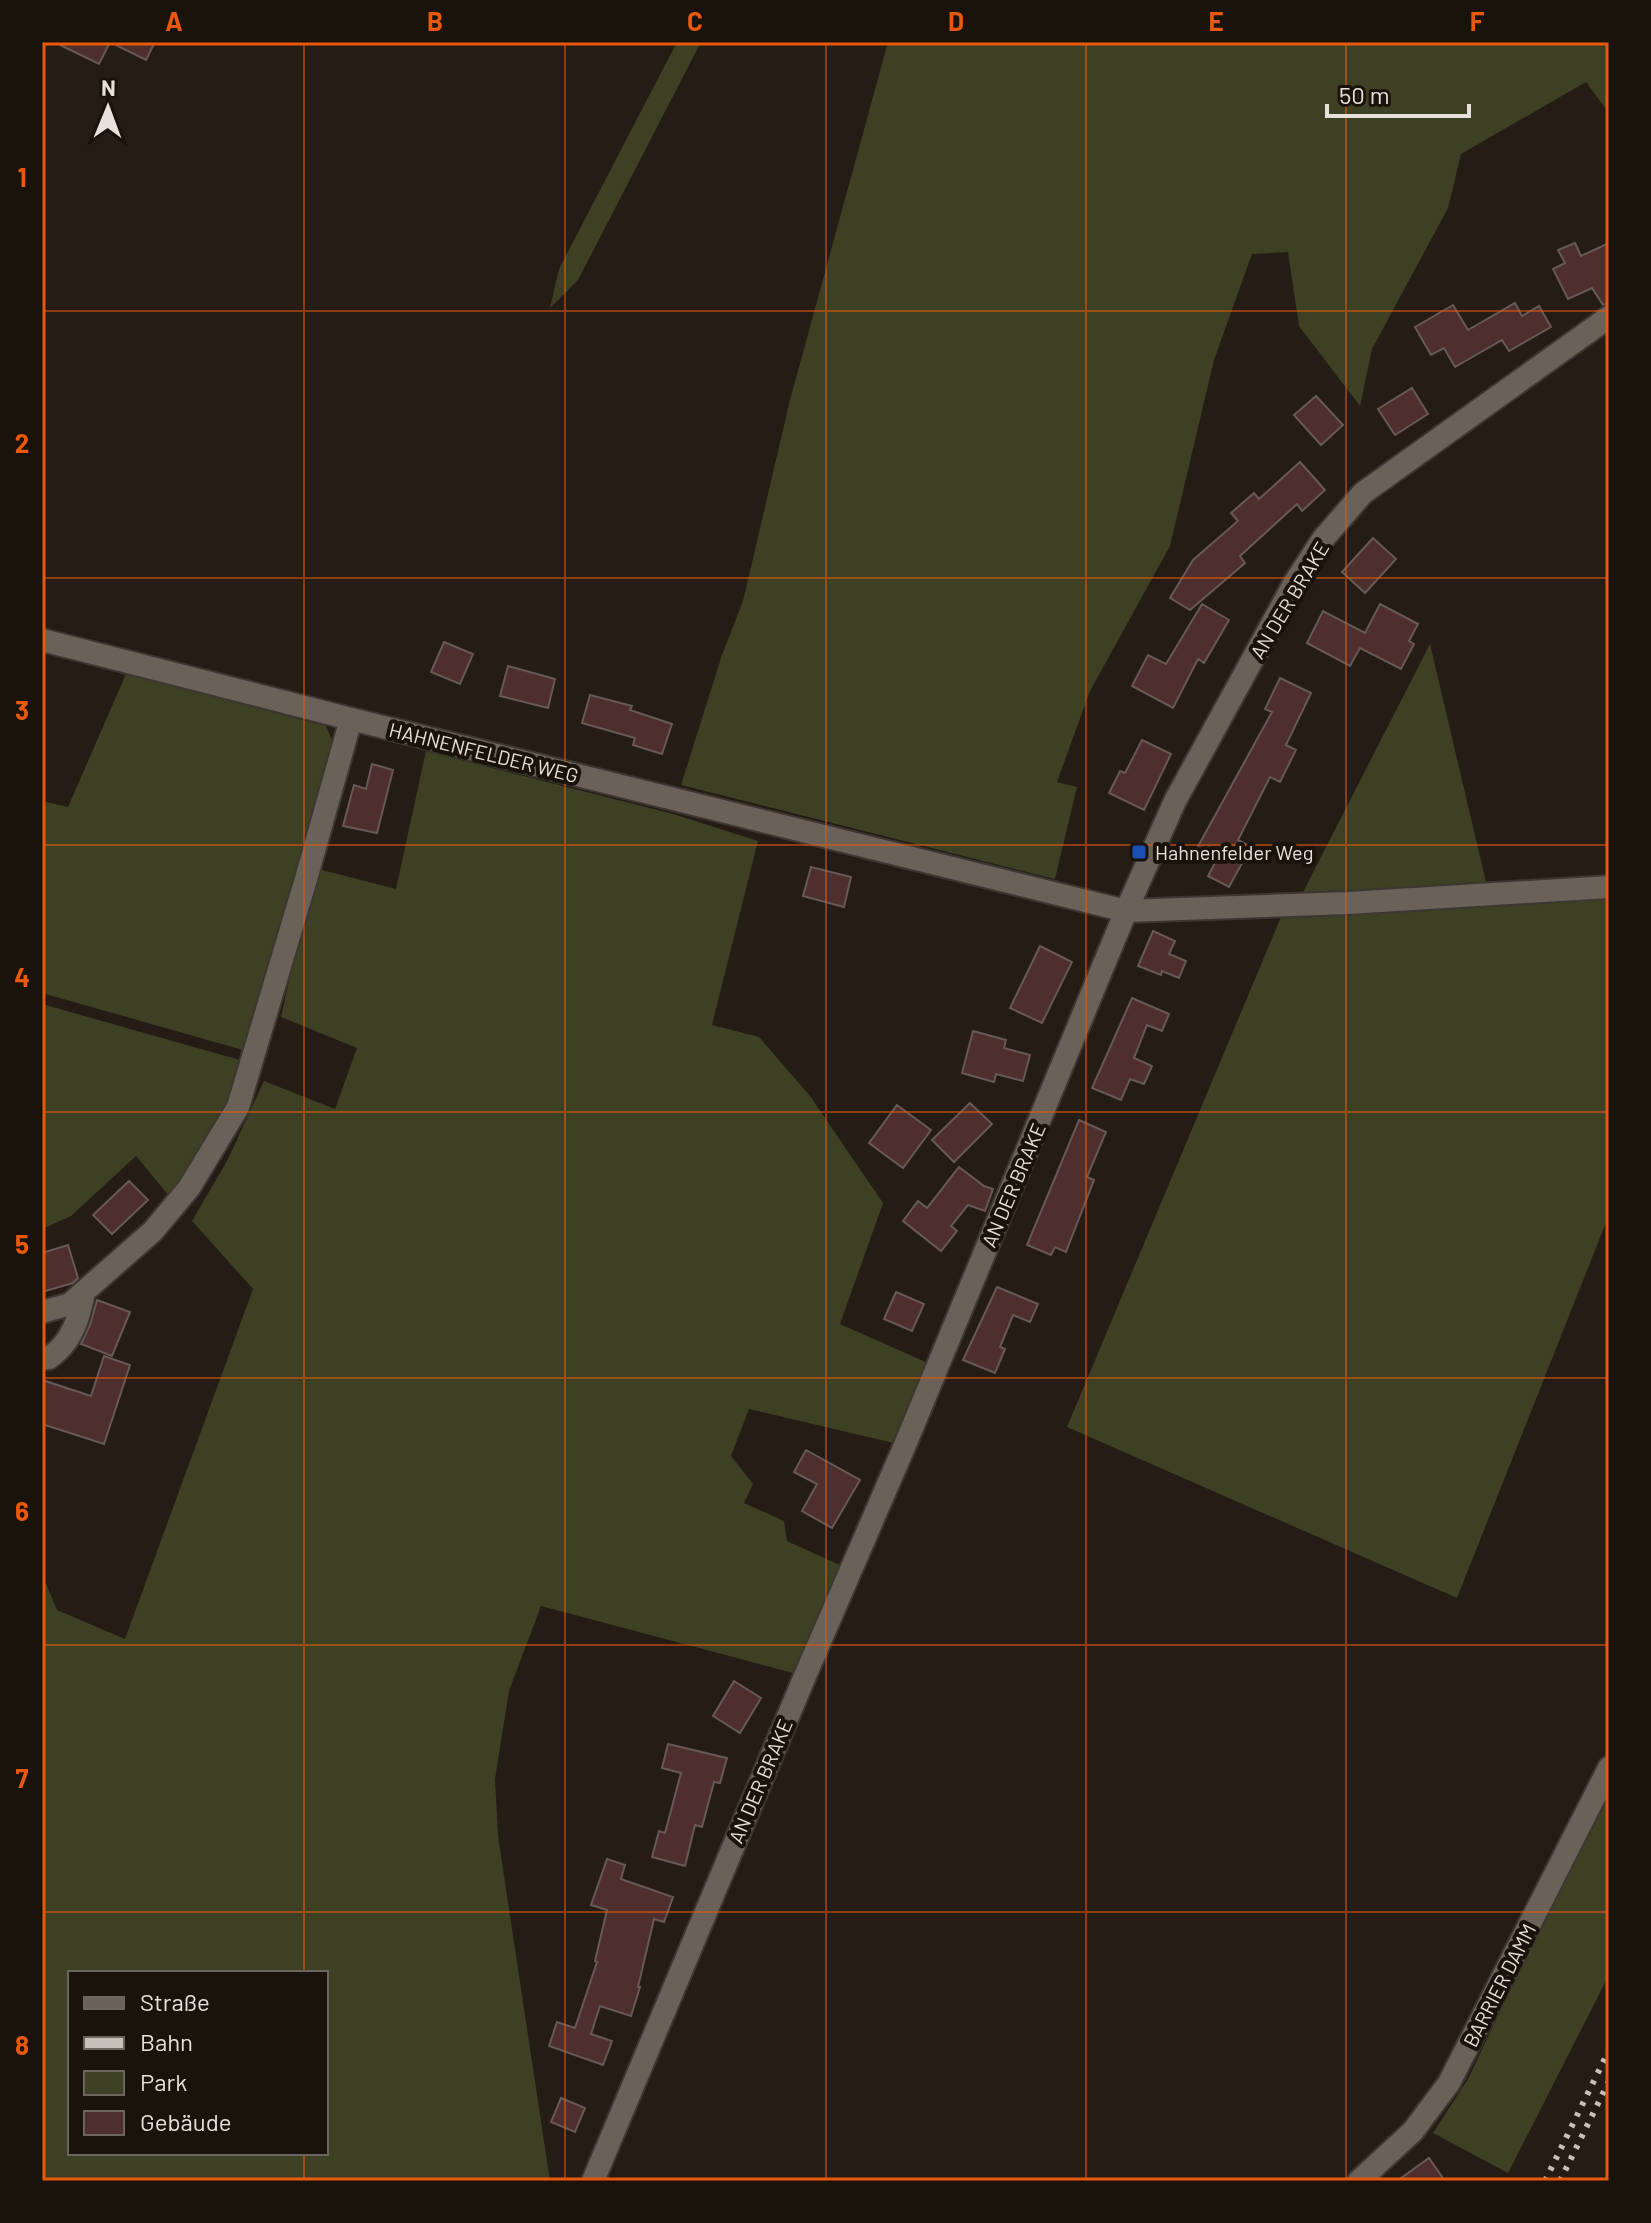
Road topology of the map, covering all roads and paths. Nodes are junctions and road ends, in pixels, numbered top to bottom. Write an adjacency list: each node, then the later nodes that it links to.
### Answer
1 (1609, 317): 5 (street, AN DER BRAKE)
2 (42, 640): 3 (street, HAHNENFELDER WEG)
3 (351, 719): 5 (street, HAHNENFELDER WEG); 6 (street)
4 (1609, 887): 5 (street, HAHNENFELDER WEG)
5 (1126, 911): 10 (street, AN DER BRAKE)
6 (84, 1292): 7 (street); 8 (street)
7 (42, 1312)
8 (42, 1358)
9 (1609, 1768): 11 (street, BARRIER DAMM)
10 (593, 2181)
11 (1359, 2181)

